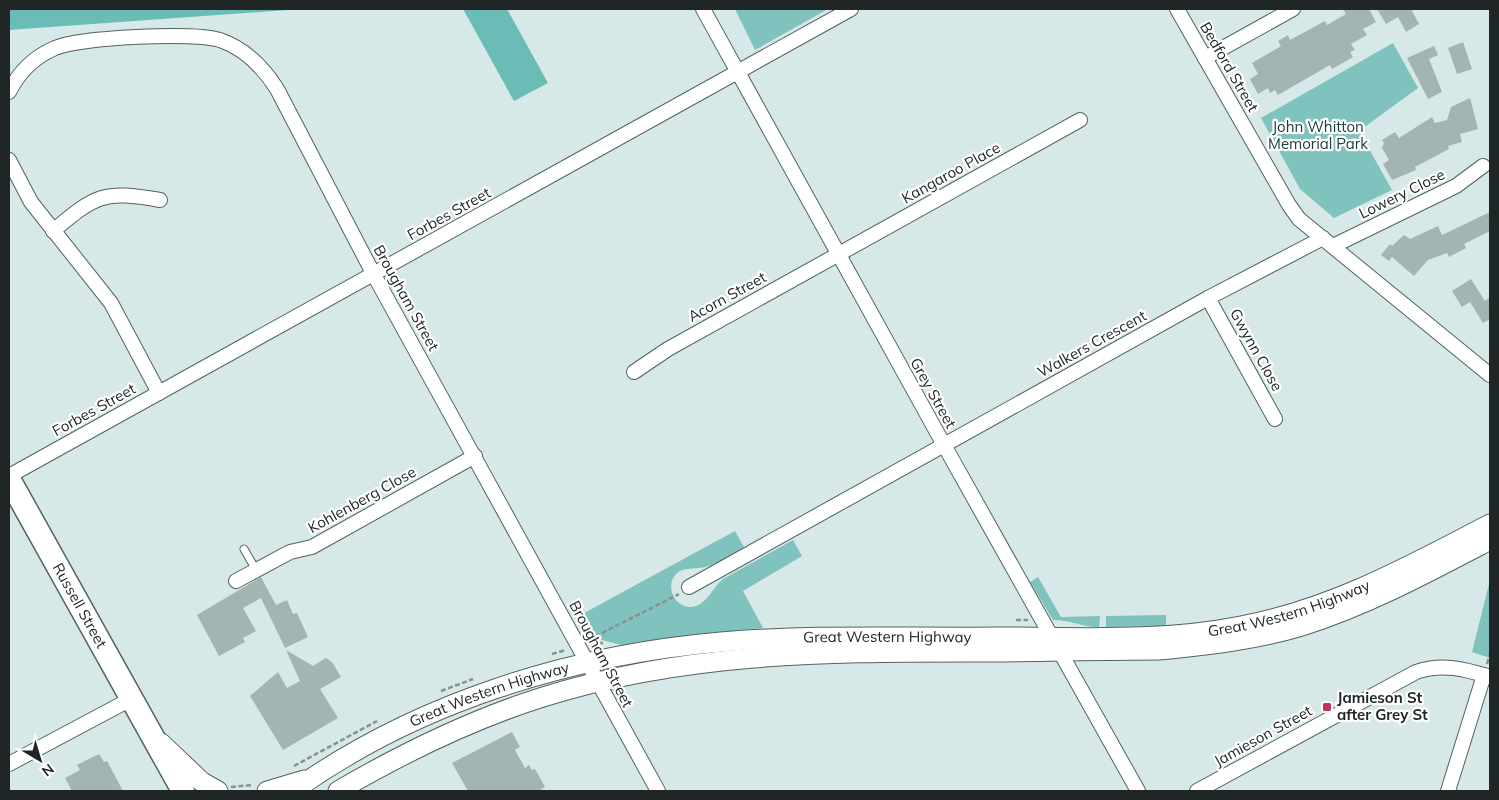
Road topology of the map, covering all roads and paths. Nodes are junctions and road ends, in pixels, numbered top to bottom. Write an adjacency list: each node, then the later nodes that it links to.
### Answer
1 (703, 9): 6 (street, Grey Street)
2 (851, 9): 6 (street, Forbes Street)
3 (1177, 9): 5 (street, Bedford Street)
4 (1293, 9): 5 (street)
5 (1205, 58): 13 (street, Bedford Street)
6 (737, 72): 14 (street, Grey Street); 15 (street, Forbes Street)
7 (9, 92): 15 (street, Brougham Street)
8 (1080, 120): 14 (street, Kangaroo Place)
9 (9, 160): 12 (street)
10 (1487, 165): 13 (street, Lowery Close)
11 (160, 200): 12 (street)
12 (53, 232): 19 (street)
13 (1328, 242): 16 (street, Walkers Crescent); 18 (street)
14 (838, 254): 17 (street, Acorn Street); 21 (street, Grey Street)
15 (374, 275): 19 (street, Forbes Street); 22 (street, Brougham Street)
16 (1208, 298): 20 (street, Gwynn Close); 21 (street, Walkers Crescent)
17 (634, 372)
18 (1490, 375)
19 (158, 393): 23 (street, Forbes Street)
20 (1275, 419)
21 (944, 445): 29 (street, Walkers Crescent); 31 (street, Grey Street)
22 (475, 456): 27 (street, Kohlenberg Close); 32 (street, Brougham Street)
23 (9, 478): 35 (highway, Russell Street)
24 (1490, 524): 31 (main road, Great Western Highway)
25 (1490, 540): 31 (main road, Great Western Highway)
26 (244, 549): 27 (lane)
27 (256, 570): 28 (street, Kohlenberg Close)
28 (236, 581)
29 (689, 586): 30 (path)
30 (589, 643)
31 (1055, 644): 32 (main road, Great Western Highway); 34 (main road, Great Western Highway); 45 (street, Grey Street)
32 (588, 664): 34 (street, Brougham Street); 38 (main road, Great Western Highway)
33 (1487, 676): 46 (street, Jamieson Street); 47 (street)
34 (596, 682): 43 (main road, Great Western Highway); 44 (street, Brougham Street)
35 (131, 699): 36 (highway, Russell Street); 37 (street)
36 (150, 732): 39 (highway, Russell Street); 40 (main road, Russell Street)
37 (9, 764)
38 (313, 777): 41 (main road); 42 (main road, Great Western Highway)
39 (183, 791)
40 (218, 791)
41 (267, 791)
42 (293, 791)
43 (338, 791)
44 (658, 791)
45 (1138, 791)
46 (1197, 791)
47 (1448, 791)

